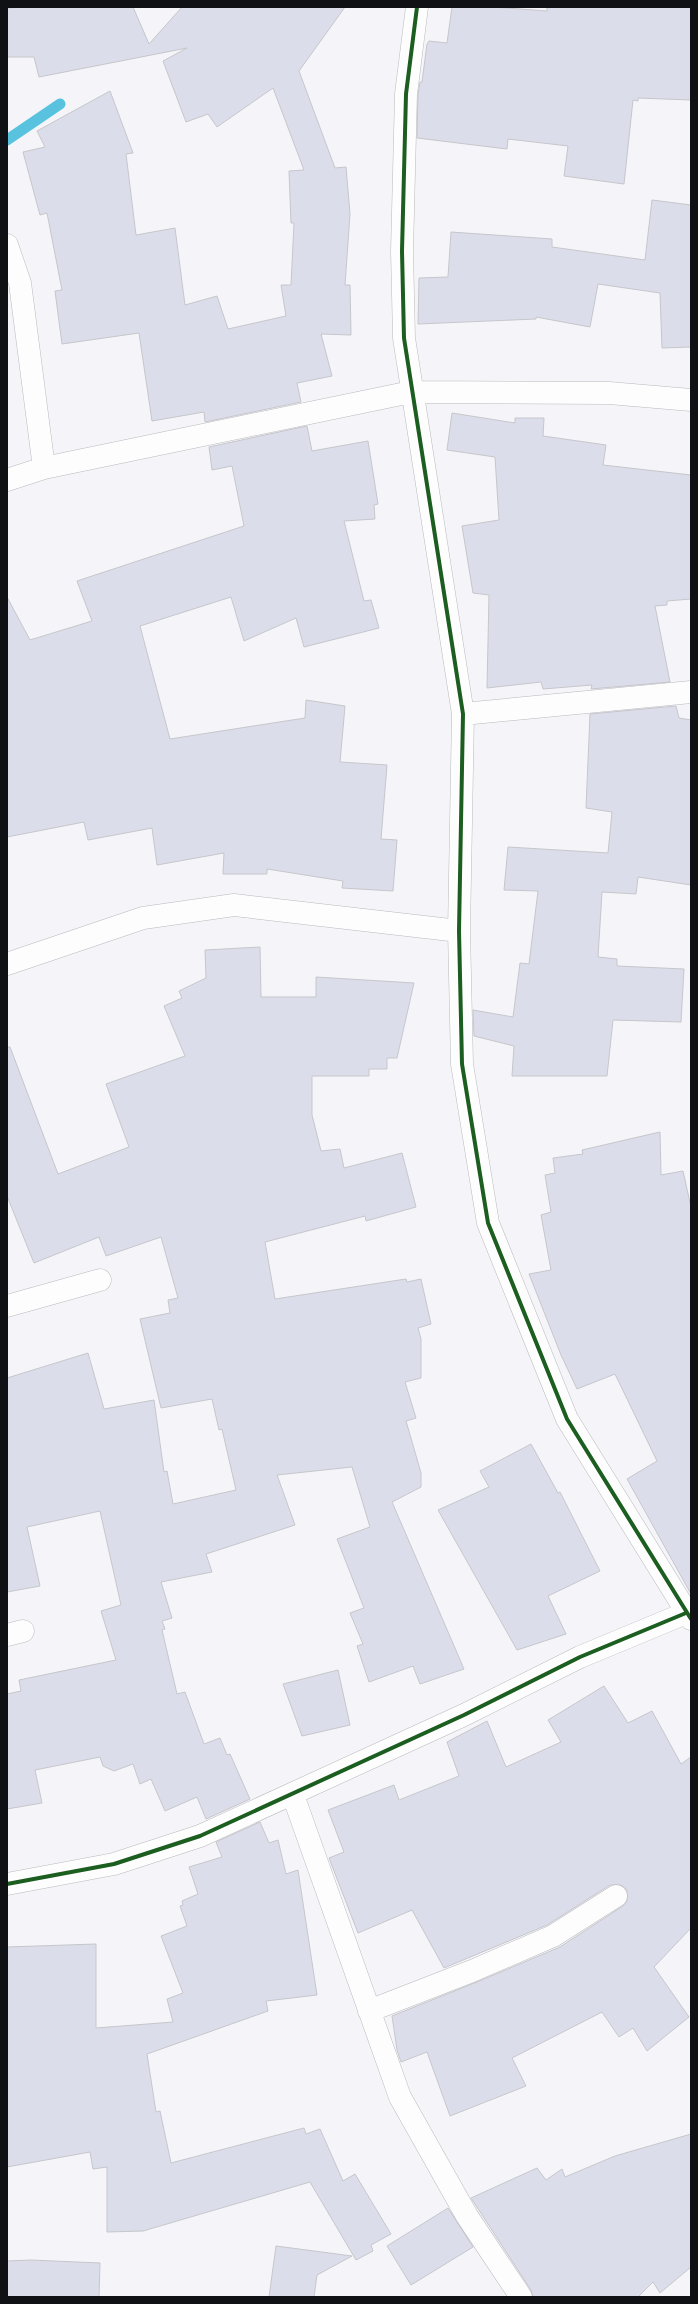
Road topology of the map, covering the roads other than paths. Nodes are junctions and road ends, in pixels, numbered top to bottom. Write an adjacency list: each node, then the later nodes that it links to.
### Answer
1 (417, 7): 3 (street)
2 (7, 245): 5 (street)
3 (411, 392): 4 (street); 5 (street); 8 (street)
4 (691, 400)
5 (44, 468): 6 (street)
6 (7, 480)
7 (691, 692): 8 (street)
8 (463, 714): 9 (street)
9 (460, 931): 10 (street); 13 (street)
10 (7, 964)
11 (100, 1280): 12 (street)
12 (7, 1306)
13 (688, 1616): 14 (street)
14 (293, 1795): 15 (street); 17 (street)
15 (7, 1884)
16 (616, 1896): 17 (street)
17 (369, 2011): 18 (street)
18 (521, 2297)

